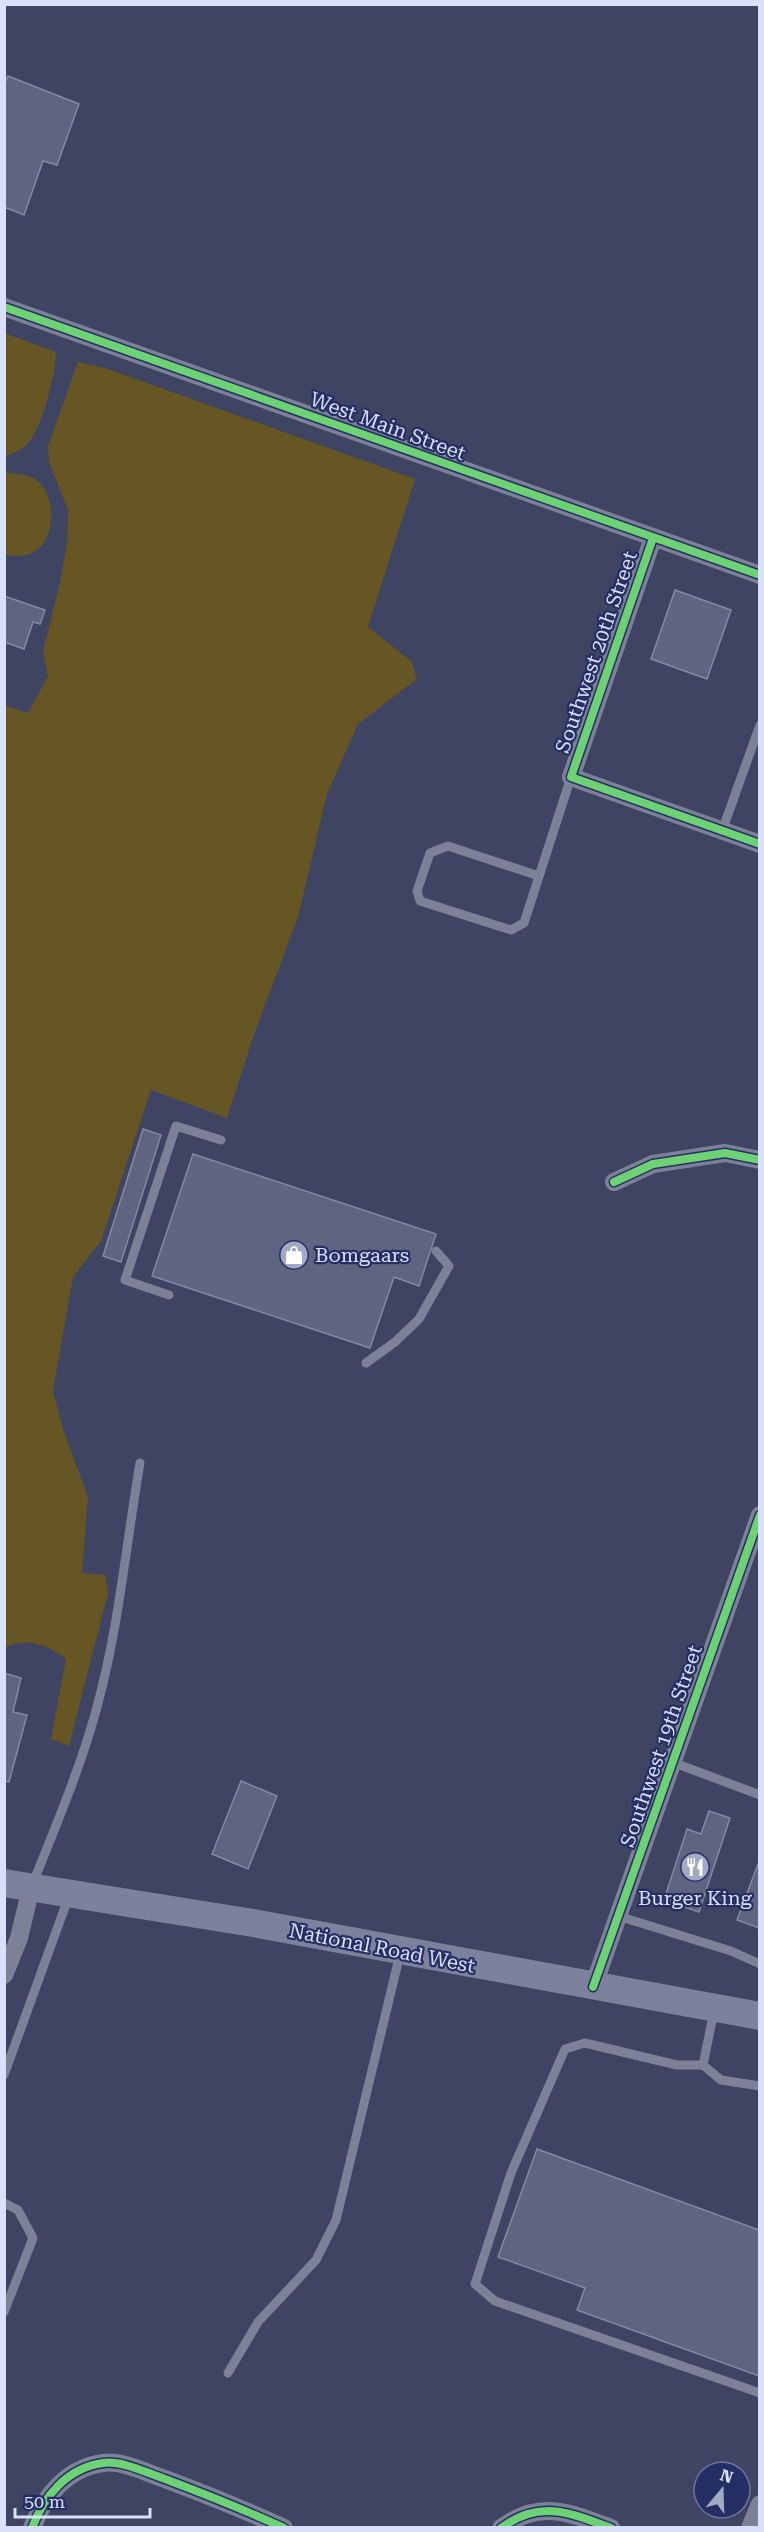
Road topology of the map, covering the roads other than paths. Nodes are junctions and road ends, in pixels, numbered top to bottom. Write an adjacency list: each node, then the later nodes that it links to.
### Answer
1 (4, 307): 2 (street, West Main Street)
2 (653, 537): 3 (street, West Main Street); 5 (street, Southwest 20th Street)
3 (759, 575)
4 (759, 724): 6 (lane)
5 (571, 777): 6 (street); 8 (lane)
6 (722, 831): 7 (street)
7 (759, 844)
8 (539, 876): 8 (lane)
9 (220, 1140): 13 (lane)
10 (759, 1160): 11 (street)
11 (614, 1182)
12 (436, 1251): 14 (lane)
13 (169, 1295)
14 (366, 1363)
15 (140, 1463): 19 (lane)
16 (759, 1519): 17 (street, Southwest 19th Street)
17 (672, 1762): 18 (lane); 21 (street, Southwest 19th Street)
18 (759, 1795)
19 (18, 1885): 20 (main road, National Road West); 24 (street)
20 (70, 1894): 22 (main road, National Road West); 29 (lane)
21 (618, 1916): 23 (lane); 25 (street, Southwest 19th Street)
22 (400, 1951): 25 (main road, National Road West); 33 (lane)
23 (759, 1964)
24 (4, 1975)
25 (593, 1987): 26 (main road, National Road West)
26 (715, 2009): 27 (main road, National Road West); 28 (lane)
27 (759, 2016)
28 (703, 2065): 30 (lane); 34 (lane)
29 (4, 2075)
30 (759, 2086)
31 (4, 2203): 32 (lane)
32 (4, 2312)
33 (228, 2373)
34 (759, 2393)
35 (759, 2504): 40 (street)
36 (32, 2528): 37 (street)
37 (284, 2528)
38 (501, 2528): 39 (street)
39 (611, 2528)
40 (750, 2528)

